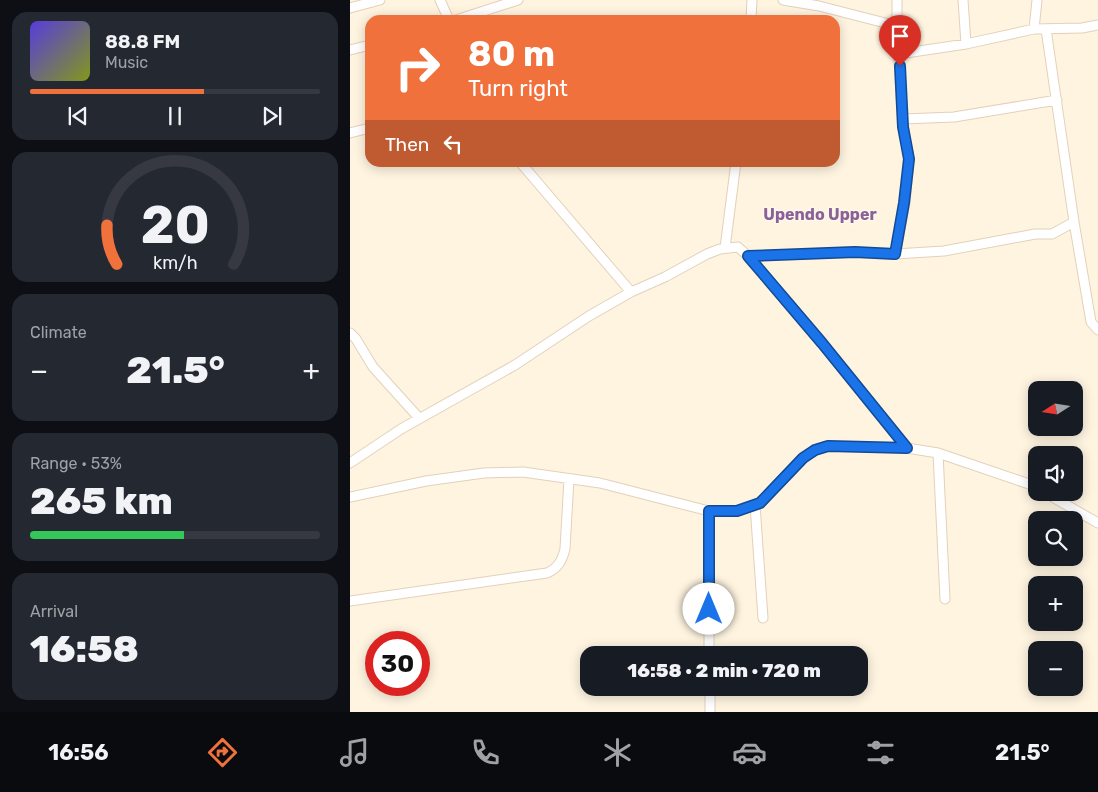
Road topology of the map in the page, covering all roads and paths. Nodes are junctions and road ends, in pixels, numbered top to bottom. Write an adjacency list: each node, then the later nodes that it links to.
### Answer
1 (380, 0): 9 (street)
2 (440, 0): 10 (street)
3 (518, 0): 11 (street)
4 (752, 0): 12 (street)
5 (783, 0): 14 (street)
6 (897, 0): 14 (street)
7 (963, 0): 17 (street)
8 (1037, 0): 15 (street)
9 (350, 8)
10 (446, 15)
11 (472, 15)
12 (751, 15)
13 (1098, 25): 16 (street)
14 (896, 26): 20 (street)
15 (1034, 29): 16 (street); 17 (street)
16 (1046, 29): 21 (street)
17 (966, 44): 20 (street)
18 (365, 46): 19 (street)
19 (350, 50)
20 (899, 54): 22 (street)
21 (1057, 100): 22 (street); 27 (street)
22 (903, 118): 29 (street)
23 (365, 129): 24 (street)
24 (350, 133)
25 (524, 167): 31 (street)
26 (735, 167): 28 (street)
27 (1074, 222): 29 (street); 32 (street)
28 (725, 248): 30 (street); 31 (street)
29 (895, 254): 30 (street)
30 (748, 256): 35 (street)
31 (631, 292): 34 (street)
32 (1098, 330)
33 (350, 333): 34 (street)
34 (419, 418): 37 (street)
35 (907, 448): 36 (street); 42 (street)
36 (938, 453): 39 (street); 45 (street)
37 (350, 463)
38 (569, 479): 40 (street); 43 (street); 46 (street)
39 (1028, 484)
40 (350, 497)
41 (1060, 501): 44 (street)
42 (755, 504): 43 (street); 47 (street)
43 (709, 511): 48 (street)
44 (1098, 523)
45 (945, 599)
46 (350, 601)
47 (763, 618)
48 (709, 646)
49 (710, 696): 50 (street)
50 (710, 712)

